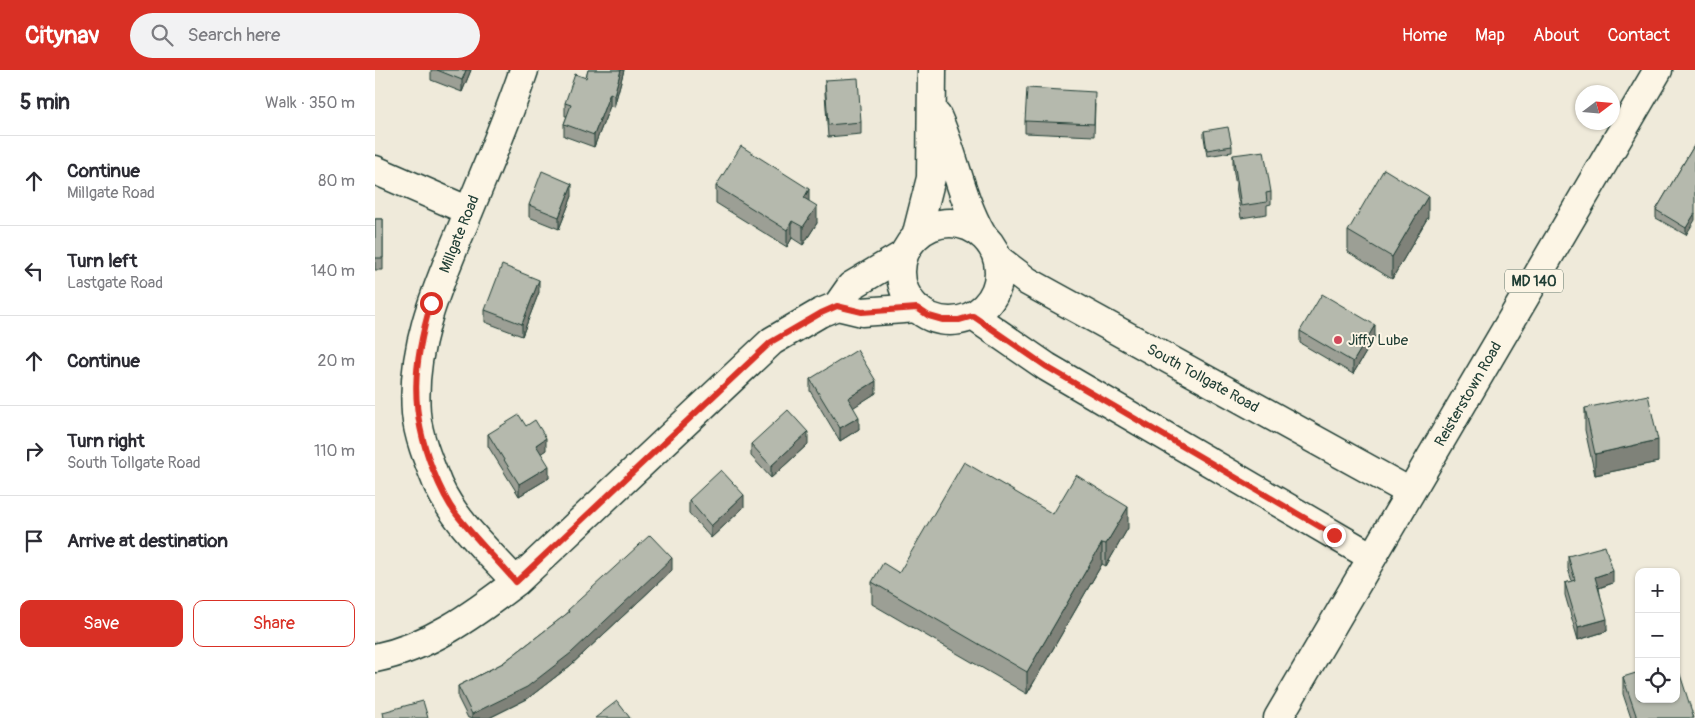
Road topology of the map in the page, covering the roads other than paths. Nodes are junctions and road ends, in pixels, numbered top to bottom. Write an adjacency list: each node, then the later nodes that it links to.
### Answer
1 (524, 70): 6 (street, Millgate Road)
2 (933, 70): 4 (street)
3 (1658, 70): 13 (street, Reisterstown Road / MD 140)
4 (932, 105): 7 (street); 8 (street)
5 (375, 170): 6 (street)
6 (469, 211): 15 (street, Millgate Road)
7 (982, 235): 8 (street); 9 (street)
8 (910, 244): 10 (street); 11 (street)
9 (998, 259): 12 (street); 13 (street, South Tollgate Road)
10 (837, 306): 11 (street); 15 (street)
11 (917, 308): 12 (street)
12 (973, 316): 14 (street)
13 (1410, 492): 14 (street, Reisterstown Road / MD 140)
14 (1372, 557): 17 (street, Reisterstown Road / MD 140)
15 (516, 582): 16 (street)
16 (375, 658)
17 (1278, 718)

